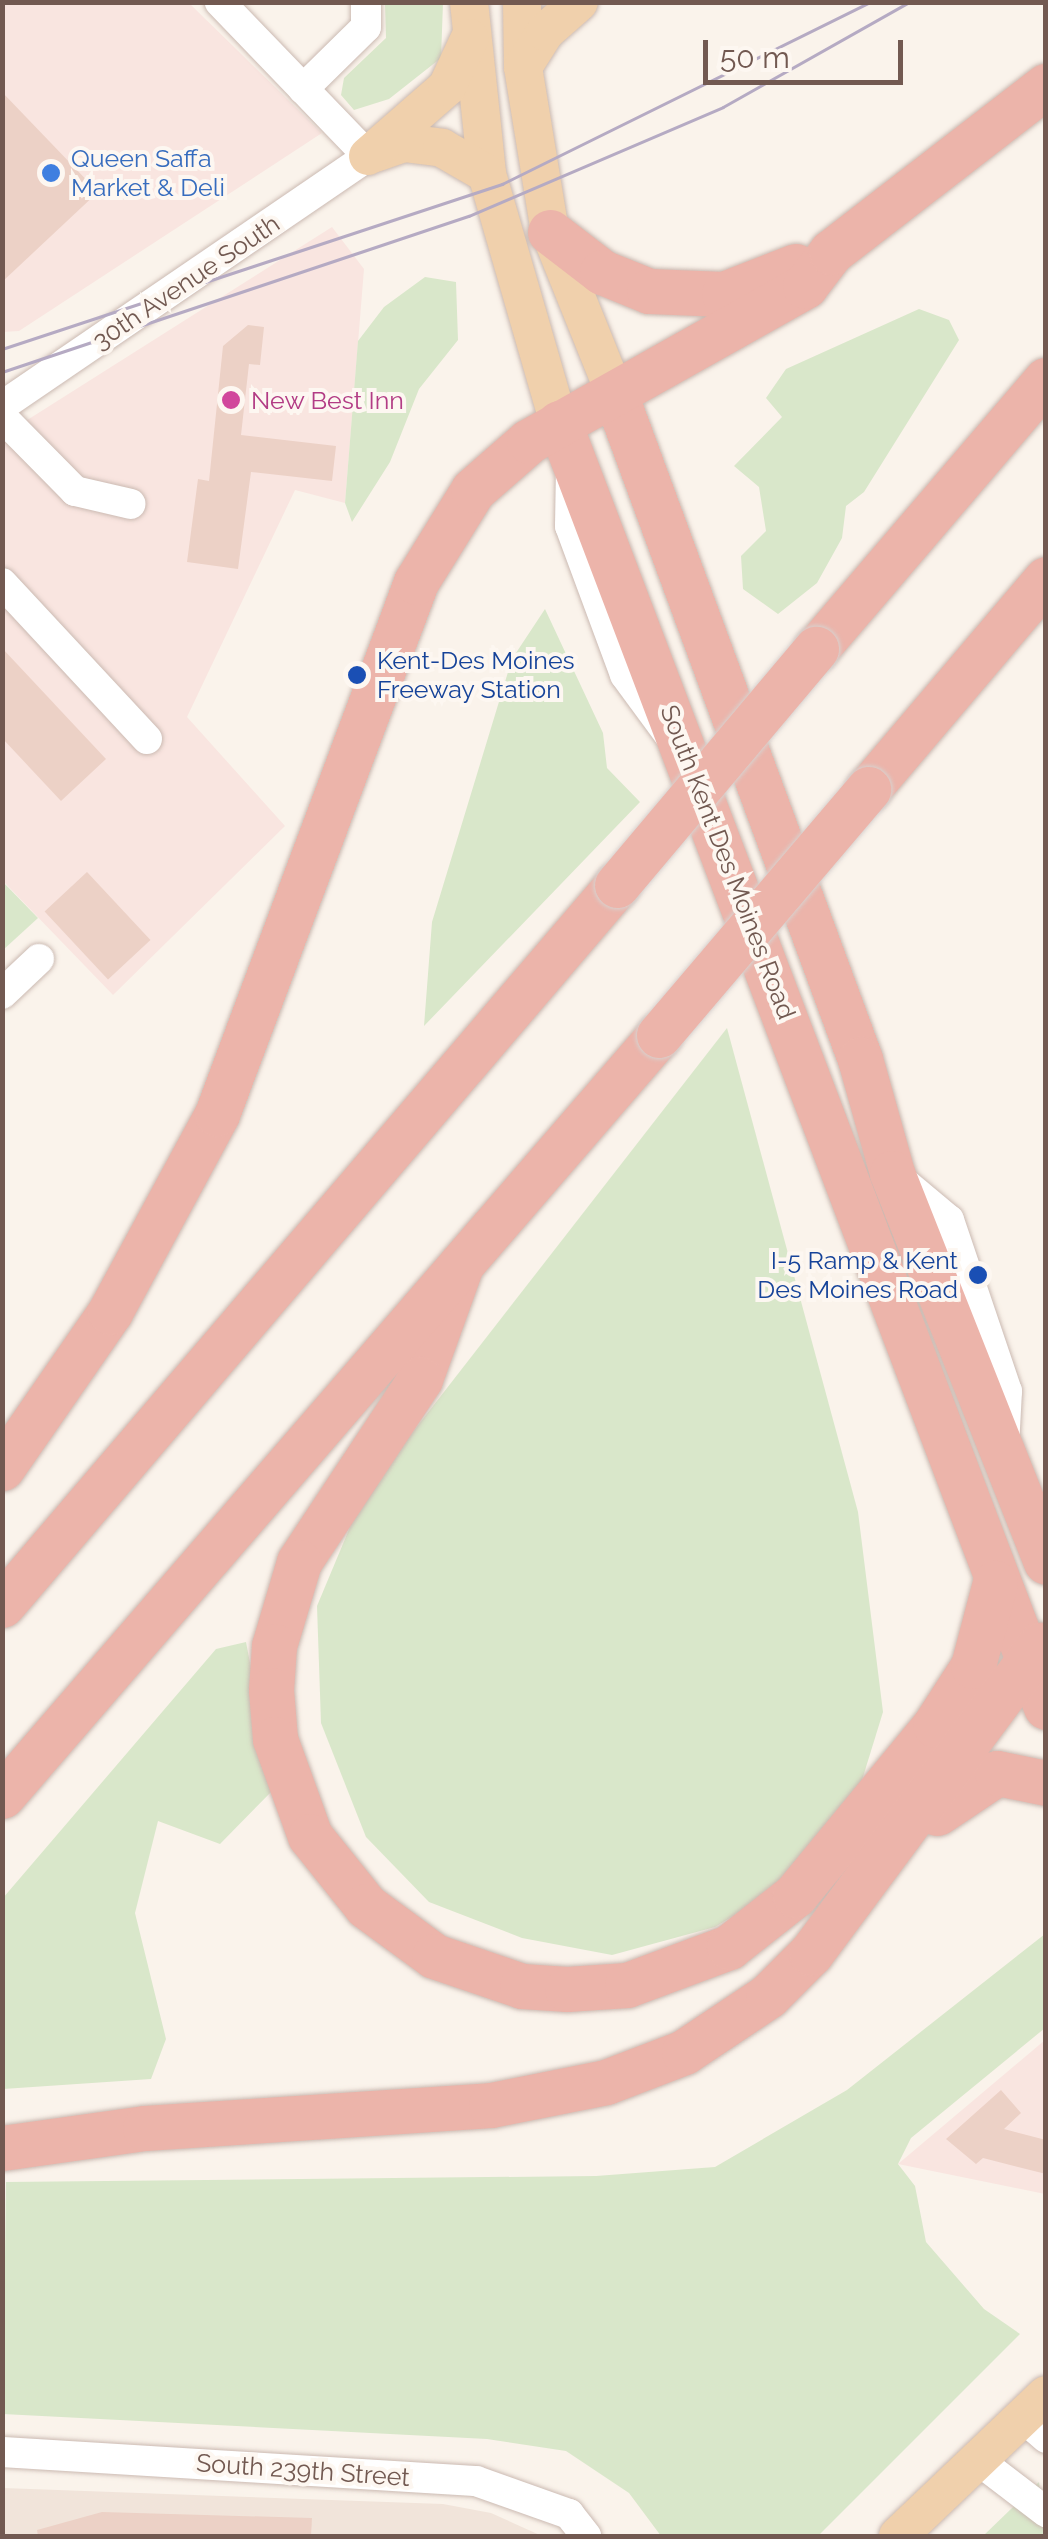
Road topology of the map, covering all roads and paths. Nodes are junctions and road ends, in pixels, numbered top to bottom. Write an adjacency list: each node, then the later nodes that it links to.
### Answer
1 (220, 2): 8 (street)
2 (366, 2): 8 (street)
3 (522, 2): 6 (main road)
4 (579, 2): 6 (main road)
5 (470, 19): 9 (main road); 10 (main road, South Kent Des Moines Road)
6 (523, 67): 11 (main road)
7 (1046, 86): 12 (highway)
8 (303, 88): 9 (street)
9 (368, 156): 10 (main road); 15 (street, 30th Avenue South)
10 (487, 174): 17 (main road, South Kent Des Moines Road)
11 (550, 232): 12 (highway); 14 (main road)
12 (831, 252): 14 (highway)
13 (1046, 380): 28 (highway, bridge)
14 (615, 394): 17 (highway); 26 (highway)
15 (2, 406)
16 (2, 417): 18 (street)
17 (566, 442): 25 (highway); 27 (highway, South Kent Des Moines Road)
18 (131, 504)
19 (1046, 580): 24 (highway, bridge)
20 (2, 583): 21 (street)
21 (148, 740)
22 (39, 960): 23 (street)
23 (2, 994)
24 (461, 1264): 27 (highway); 32 (highway)
25 (2, 1468)
26 (1046, 1562)
27 (995, 1583): 29 (highway, South Kent Des Moines Road)
28 (2, 1605)
29 (1036, 1651): 30 (highway, South Kent Des Moines Road); 33 (highway)
30 (1046, 1707)
31 (1046, 1783): 33 (highway)
32 (2, 1796)
33 (890, 1854): 34 (highway)
34 (2, 2148)
35 (1038, 2416): 37 (main road)
36 (2, 2452): 39 (street, South 239th Street)
37 (978, 2460): 38 (street); 40 (main road)
38 (1046, 2512)
39 (586, 2536)
40 (898, 2536)

